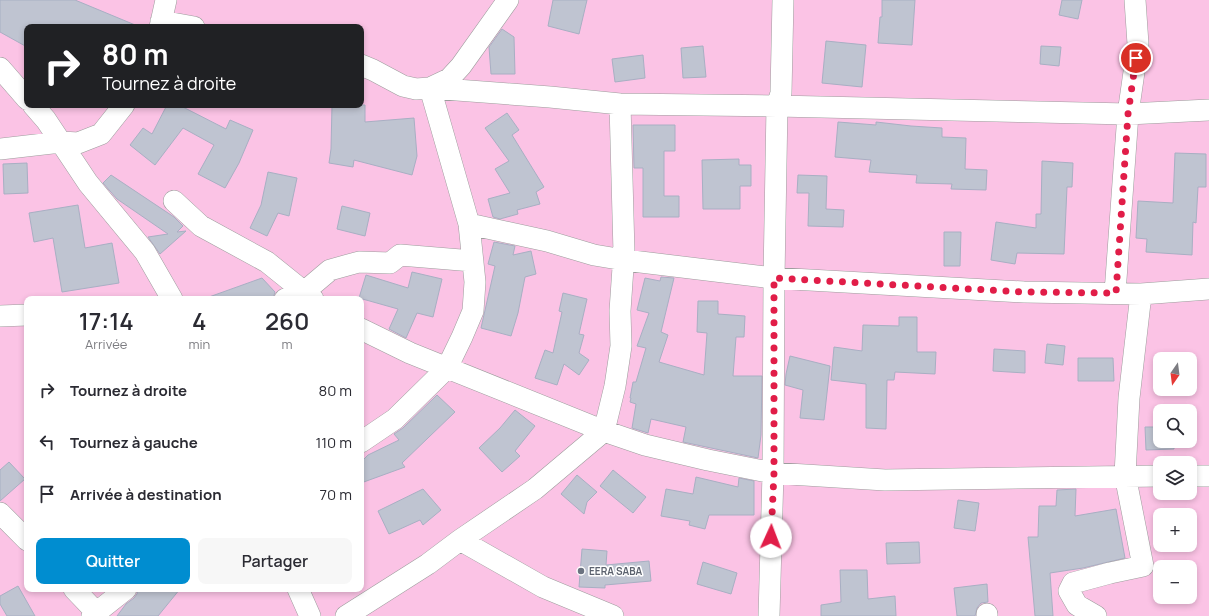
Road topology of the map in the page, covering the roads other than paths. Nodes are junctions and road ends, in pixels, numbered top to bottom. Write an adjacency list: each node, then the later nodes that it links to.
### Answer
1 (166, 0): 5 (street)
2 (508, 0): 8 (street)
3 (783, 0): 11 (street)
4 (1135, 0): 15 (street)
5 (160, 24)
6 (364, 66): 8 (street)
7 (0, 68): 9 (street)
8 (430, 88): 10 (street); 19 (street)
9 (24, 96)
10 (620, 104): 11 (street); 20 (street)
11 (777, 106): 15 (street); 22 (street)
12 (36, 108): 16 (street)
13 (122, 108): 16 (street)
14 (1209, 110): 15 (street)
15 (1128, 114): 24 (street)
16 (61, 142): 17 (street); 27 (street)
17 (0, 149)
18 (174, 201): 26 (street)
19 (469, 224): 20 (street); 21 (street)
20 (624, 260): 22 (street); 32 (street)
21 (473, 261): 26 (street); 31 (street)
22 (774, 278): 24 (street); 34 (street)
23 (1209, 289): 25 (street)
24 (1116, 293): 25 (street)
25 (1141, 294): 35 (street)
26 (309, 295)
27 (168, 296)
28 (24, 315): 29 (street)
29 (0, 316)
30 (364, 330): 31 (street)
31 (447, 368): 32 (street); 33 (street)
32 (604, 431): 34 (street); 41 (street)
33 (364, 440)
34 (774, 473): 35 (street); 49 (street)
35 (1125, 475): 36 (street); 50 (street)
36 (1153, 476)
37 (1197, 476): 38 (street)
38 (1209, 476)
39 (0, 513): 40 (street)
40 (24, 537)
41 (460, 540): 47 (street); 48 (street)
42 (76, 592): 45 (street)
43 (122, 592): 45 (street)
44 (299, 592): 46 (street)
45 (94, 614)
46 (310, 616)
47 (346, 616)
48 (613, 616)
49 (769, 616)
50 (1096, 616)

